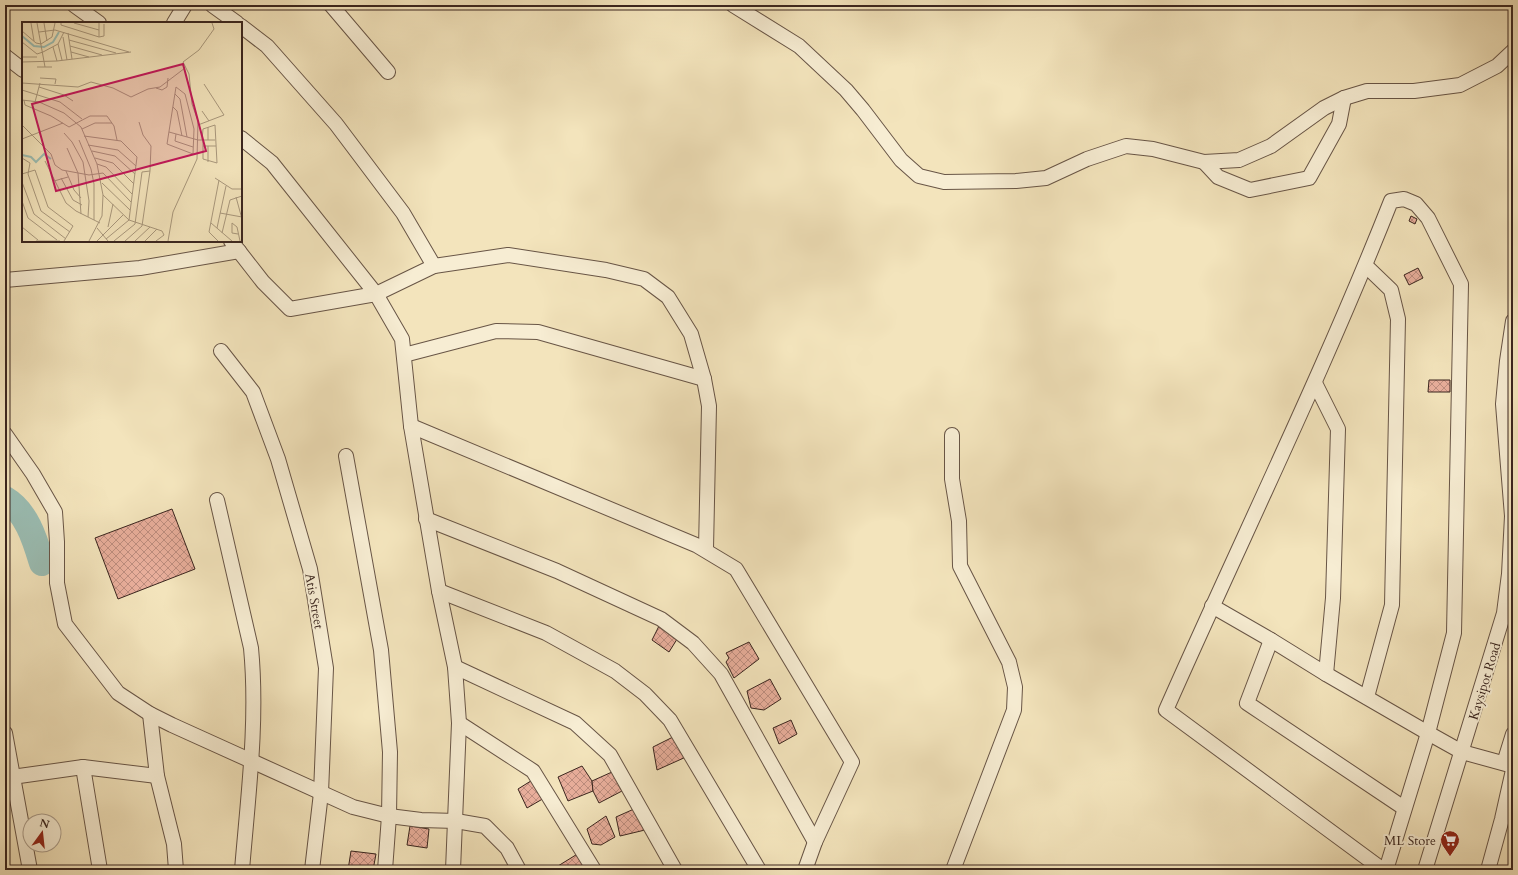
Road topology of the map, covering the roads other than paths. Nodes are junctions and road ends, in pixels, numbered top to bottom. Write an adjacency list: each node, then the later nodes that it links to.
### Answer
1 (74, 5): 6 (street)
2 (185, 5): 7 (street)
3 (212, 5): 8 (street)
4 (331, 5): 13 (street)
5 (732, 5): 16 (street)
6 (98, 22)
7 (175, 22)
8 (236, 22)
9 (242, 27): 18 (street)
10 (1513, 51): 14 (street)
11 (5, 56): 12 (street)
12 (22, 69)
13 (388, 72)
14 (1344, 98): 16 (street); 16 (street)
15 (242, 139): 21 (street)
16 (1204, 162)
17 (235, 246): 20 (street); 21 (street)
18 (434, 266): 21 (street); 25 (street)
19 (1366, 266): 26 (street); 40 (street); 44 (street)
20 (5, 280)
21 (376, 294): 24 (street)
22 (1513, 320): 36 (street, Kaysipot Road)
23 (221, 351): 52 (street, Atis Street)
24 (404, 355): 25 (street); 27 (street)
25 (704, 379): 33 (street)
26 (1315, 383): 35 (street); 39 (street)
27 (411, 426): 32 (street); 33 (street)
28 (5, 434): 41 (street)
29 (952, 435): 70 (street)
30 (346, 456): 54 (street)
31 (217, 500): 47 (street)
32 (426, 519): 34 (street); 57 (street)
33 (706, 549): 57 (street)
34 (439, 591): 38 (street); 68 (street)
35 (1212, 606): 37 (street); 71 (street)
36 (1509, 612): 46 (street, Kaysipot Road)
37 (1271, 640): 39 (street); 53 (street)
38 (455, 667): 42 (street); 67 (street)
39 (1326, 674): 40 (street)
40 (1367, 697): 44 (street)
41 (150, 714): 47 (street); 50 (street)
42 (459, 723): 56 (street); 66 (street)
43 (5, 733): 51 (street)
44 (1428, 733): 46 (street); 53 (street)
45 (1513, 734): 48 (street)
46 (1462, 752): 48 (street); 72 (street, Kaysipot Road)
47 (252, 761): 52 (street); 61 (street)
48 (1510, 766): 55 (street)
49 (83, 767): 50 (street); 51 (street); 59 (street)
50 (157, 776): 60 (street)
51 (12, 777): 58 (street)
52 (321, 793): 54 (street); 62 (street, Atis Street)
53 (1404, 808): 71 (street)
54 (389, 816): 56 (street); 63 (street)
55 (1508, 820): 73 (street)
56 (456, 821): 64 (street); 65 (street)
57 (815, 842): 69 (street)
58 (30, 870)
59 (100, 870)
60 (176, 870)
61 (242, 870)
62 (312, 870)
63 (385, 870)
64 (453, 870)
65 (519, 870)
66 (594, 870)
67 (675, 870)
68 (759, 870)
69 (805, 870)
70 (952, 870)
71 (1385, 870)
72 (1425, 870)
73 (1488, 870)

